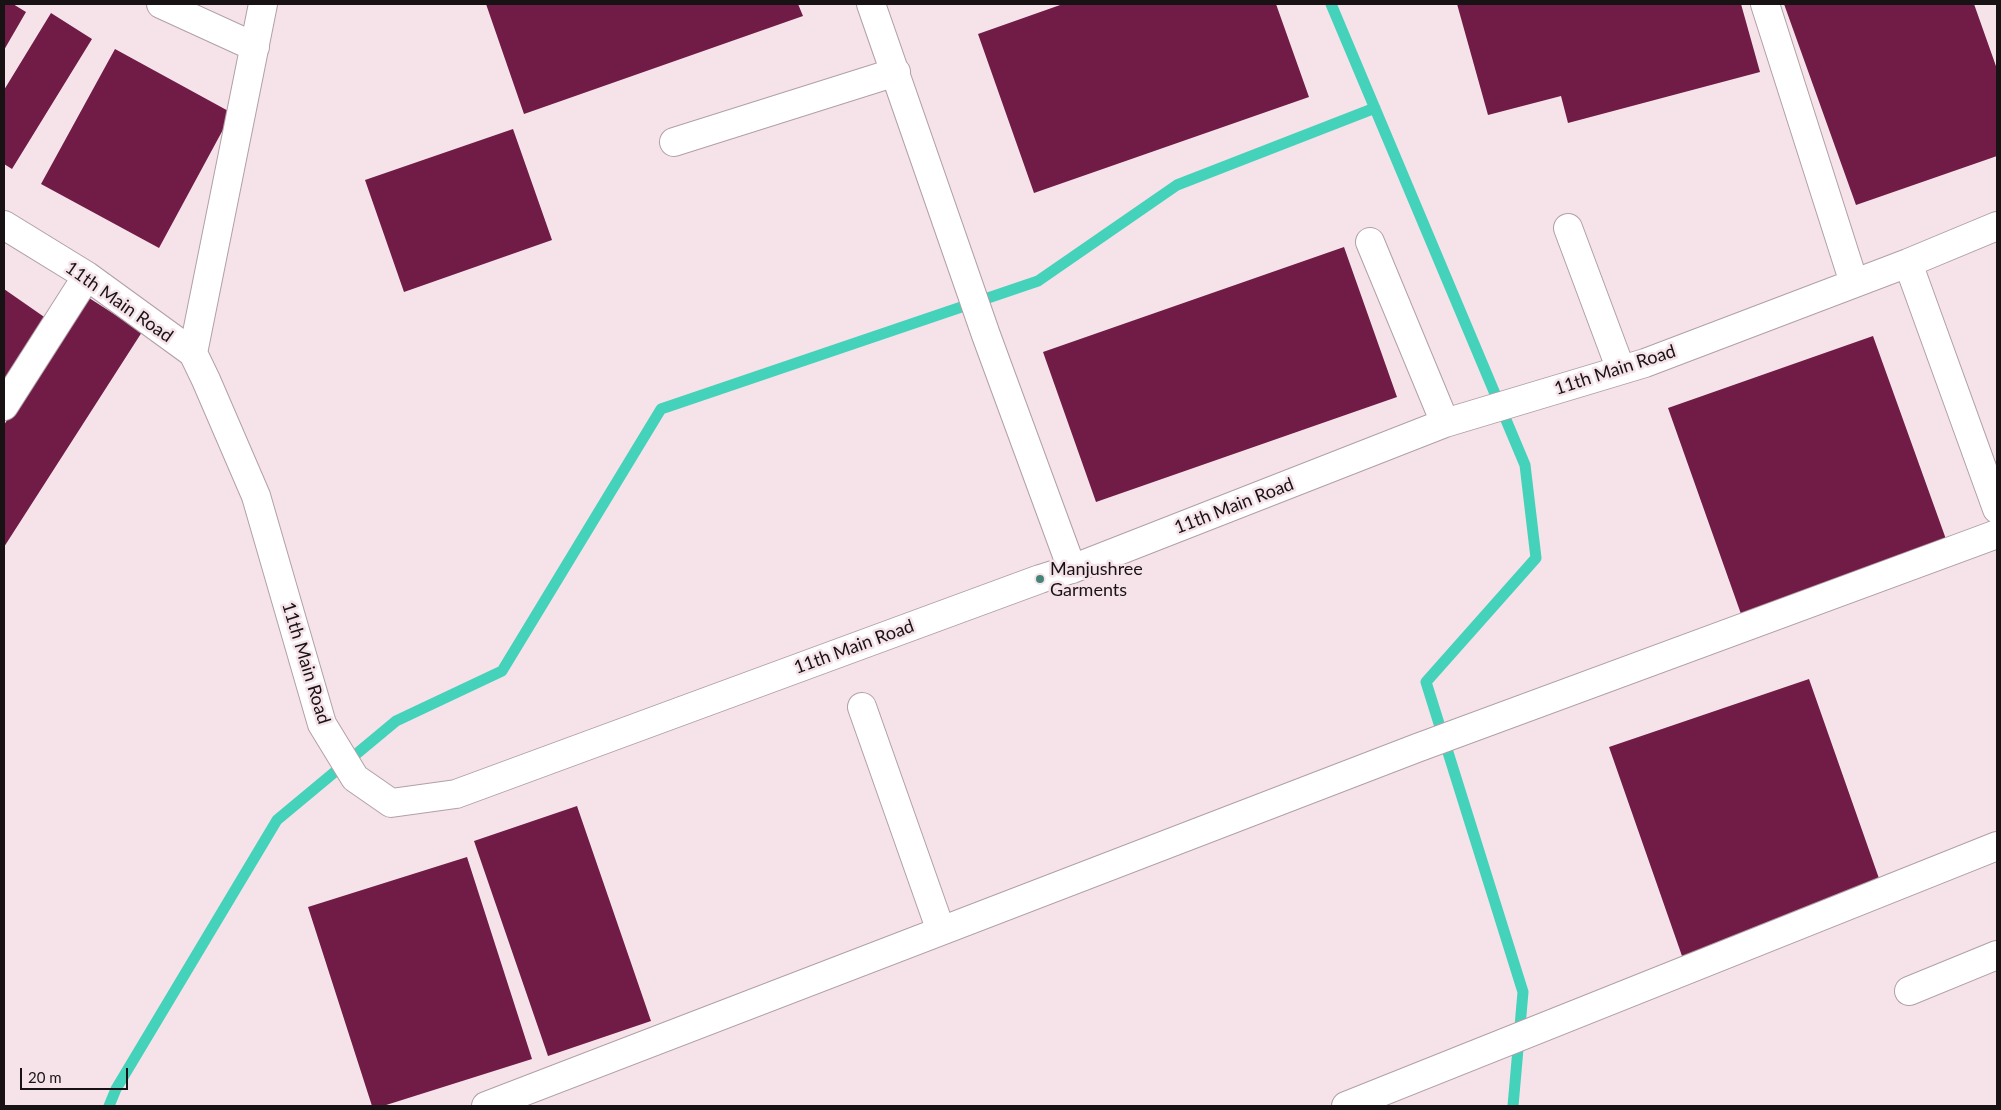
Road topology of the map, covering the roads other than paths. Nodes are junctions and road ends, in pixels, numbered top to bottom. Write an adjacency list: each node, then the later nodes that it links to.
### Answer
1 (161, 4): 5 (street)
2 (263, 4): 5 (street)
3 (871, 4): 6 (street)
4 (1765, 4): 14 (street)
5 (255, 47): 15 (street)
6 (896, 72): 7 (street); 21 (street)
7 (674, 142)
8 (4, 225): 13 (street, 11th Main Road)
9 (1997, 226): 12 (street, 11th Main Road)
10 (1568, 228): 16 (street)
11 (1370, 242): 18 (street)
12 (1908, 263): 14 (street, 11th Main Road); 19 (street)
13 (87, 276): 15 (street, 11th Main Road); 17 (street)
14 (1854, 283): 16 (street, 11th Main Road)
15 (192, 353): 21 (street, 11th Main Road)
16 (1621, 370): 18 (street, 11th Main Road)
17 (4, 406)
18 (1445, 423): 21 (street, 11th Main Road)
19 (1997, 509)
20 (1997, 534): 24 (street)
21 (1072, 569)
22 (862, 707): 24 (street)
23 (1997, 846): 28 (street)
24 (941, 931): 27 (street)
25 (1997, 955): 26 (street)
26 (1909, 991)
27 (486, 1106)
28 (1346, 1106)

